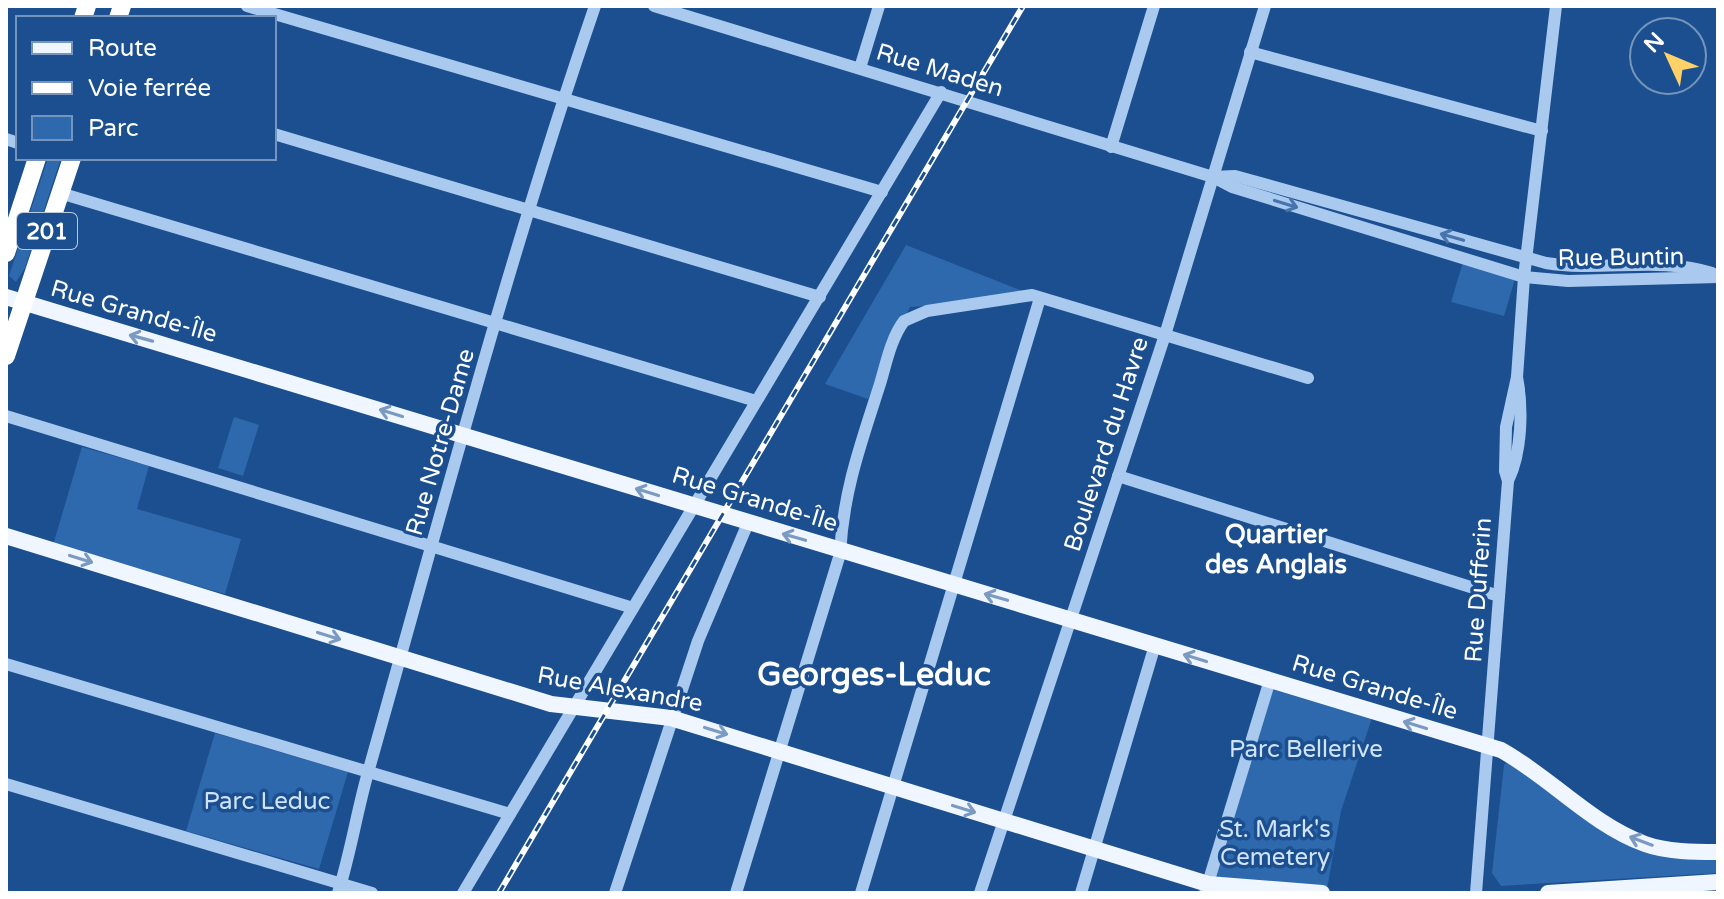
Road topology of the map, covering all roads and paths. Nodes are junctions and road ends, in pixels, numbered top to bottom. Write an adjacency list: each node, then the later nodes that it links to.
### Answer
1 (247, 6): 11 (street)
2 (595, 6): 11 (street, Rue Notre-Dame)
3 (654, 6): 9 (street, Rue Maden)
4 (879, 6): 9 (street)
5 (1154, 6): 14 (street)
6 (1265, 6): 8 (street, Boulevard du Havre)
7 (1552, 7): 12 (street, Rue Dufferin)
8 (1250, 52): 12 (street); 17 (street, Boulevard du Havre)
9 (860, 68): 10 (street, Rue Maden)
10 (941, 92): 14 (street, Rue Maden); 18 (street)
11 (564, 97): 18 (street); 20 (street, Rue Notre-Dame)
12 (1542, 131): 22 (street, Rue Dufferin)
13 (276, 135): 20 (street)
14 (1111, 147): 17 (street, Rue Maden)
15 (36, 160): 21 (highway, 201)
16 (71, 160): 19 (highway, 201)
17 (1213, 177): 22 (street, Rue Maden, one-way to 17); 24 (street, Rue Maden, one-way to 24); 29 (street, Boulevard du Havre)
18 (882, 192): 25 (street)
19 (60, 193): 27 (highway, 201); 28 (street)
20 (531, 210): 25 (street); 28 (street, Rue Notre-Dame)
21 (6, 253)
22 (1527, 258): 23 (street, Rue Buntin); 24 (street, Rue Dufferin)
23 (1718, 276): 24 (street, Rue Buntin)
24 (1524, 277): 42 (street, Rue Dufferin)
25 (820, 297): 32 (street)
26 (1040, 298): 29 (street); 40 (street); 41 (street)
27 (15, 301): 30 (highway, 201); 34 (main road, Rue Grande-Île, one-way to 27)
28 (498, 322): 32 (street); 34 (street, Rue Notre-Dame)
29 (1165, 335): 31 (street); 35 (street, Boulevard du Havre)
30 (6, 356)
31 (1308, 378)
32 (756, 401): 36 (street)
33 (6, 416): 39 (street)
34 (465, 436): 36 (main road, Rue Grande-Île, one-way to 34); 39 (street, Rue Notre-Dame)
35 (1118, 476): 42 (street); 44 (street, Boulevard du Havre)
36 (695, 507): 37 (main road, Rue Grande-Île); 43 (street)
37 (748, 523): 40 (main road, Rue Grande-Île, one-way to 37); 50 (street)
38 (6, 536): 46 (main road, Rue Alexandre, one-way to 46)
39 (434, 546): 43 (street); 46 (street, Rue Notre-Dame)
40 (840, 550): 41 (main road, Rue Grande-Île); 52 (street)
41 (953, 585): 44 (main road, Rue Grande-Île, one-way to 41); 55 (street)
42 (1499, 596): 51 (street, Rue Dufferin)
43 (633, 608): 49 (street)
44 (1071, 620): 45 (main road, Rue Grande-Île); 57 (street, Boulevard du Havre)
45 (1155, 645): 48 (main road, Rue Grande-Île, one-way to 45); 58 (street)
46 (401, 657): 49 (main road, Rue Alexandre); 53 (street, Rue Notre-Dame)
47 (6, 664): 53 (street)
48 (1270, 680): 51 (main road, Rue Grande-Île, one-way to 48); 62 (street)
49 (574, 709): 50 (main road, Rue Alexandre); 56 (street)
50 (671, 718): 52 (main road, Rue Alexandre, one-way to 52); 65 (street)
51 (1489, 748): 59 (main road, Rue Grande-Île, one-way to 51); 71 (street, Rue Dufferin)
52 (781, 752): 55 (main road, Rue Alexandre); 66 (street)
53 (368, 773): 56 (street); 61 (street, Rue Notre-Dame)
54 (6, 784): 61 (street)
55 (893, 787): 57 (main road, Rue Alexandre, one-way to 57); 67 (street)
56 (510, 814): 64 (street)
57 (1004, 821): 58 (main road, Rue Alexandre); 68 (street, Boulevard du Havre)
58 (1094, 849): 62 (main road, Rue Alexandre); 69 (street)
59 (1718, 852)
60 (1718, 882): 72 (main road)
61 (340, 888): 63 (street)
62 (1207, 889): 70 (main road, Rue Alexandre)
63 (372, 893)
64 (463, 893)
65 (615, 893)
66 (736, 893)
67 (861, 893)
68 (980, 893)
69 (1081, 893)
70 (1322, 893)
71 (1476, 893)
72 (1548, 893)

